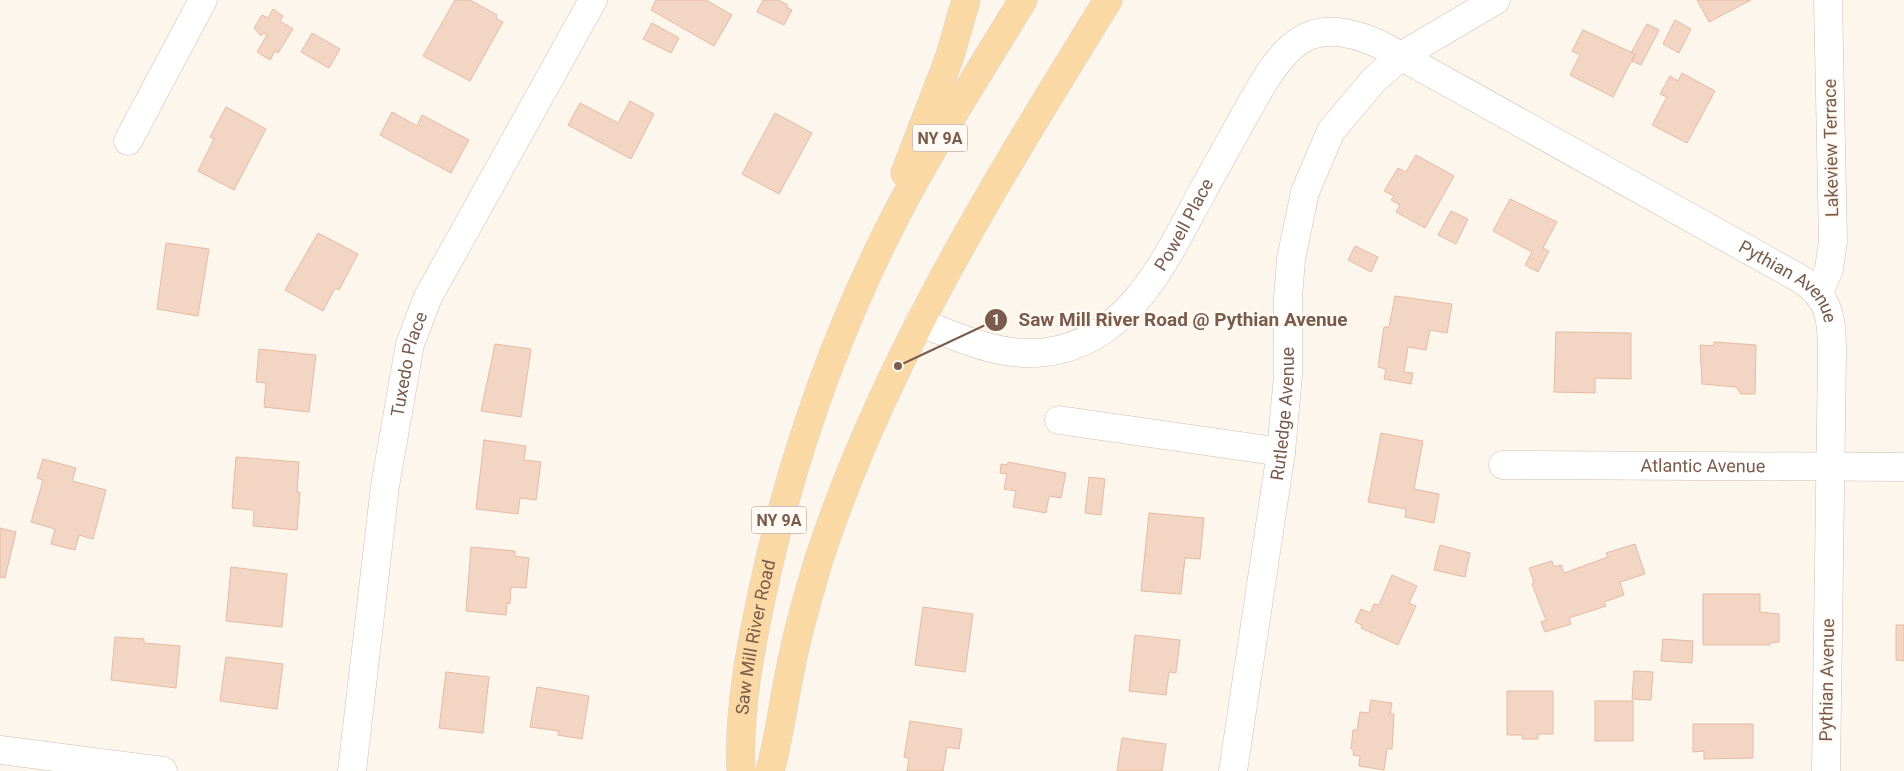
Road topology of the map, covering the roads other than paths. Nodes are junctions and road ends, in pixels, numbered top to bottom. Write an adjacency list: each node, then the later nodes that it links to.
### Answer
1 (203, 0): 11 (street)
2 (593, 0): 22 (street, Tuxedo Place)
3 (966, 0): 12 (main road)
4 (1024, 0): 12 (main road, NY 9A)
5 (1108, 0): 9 (main road, NY 9A)
6 (1122, 0): 9 (main road)
7 (1496, 0): 10 (street, Rutledge Avenue)
8 (1828, 0): 13 (street, Lakeview Terrace)
9 (1077, 50): 14 (main road, NY 9A)
10 (1401, 56): 13 (street, Pythian Avenue); 14 (street, Powell Place); 16 (street, Rutledge Avenue)
11 (128, 141)
12 (864, 280): 23 (main road, Saw Mill River Road / NY 9A)
13 (1819, 294): 18 (street, Pythian Avenue)
14 (919, 322): 24 (main road, NY 9A)
15 (1060, 420): 16 (street)
16 (1281, 452): 25 (street, Rutledge Avenue)
17 (1503, 465): 18 (street, Atlantic Avenue)
18 (1831, 466): 19 (street, Atlantic Avenue); 26 (street, Pythian Avenue)
19 (1904, 467)
20 (0, 750): 21 (street)
21 (163, 771)
22 (352, 771)
23 (741, 771)
24 (770, 771)
25 (1233, 771)
26 (1826, 771)

